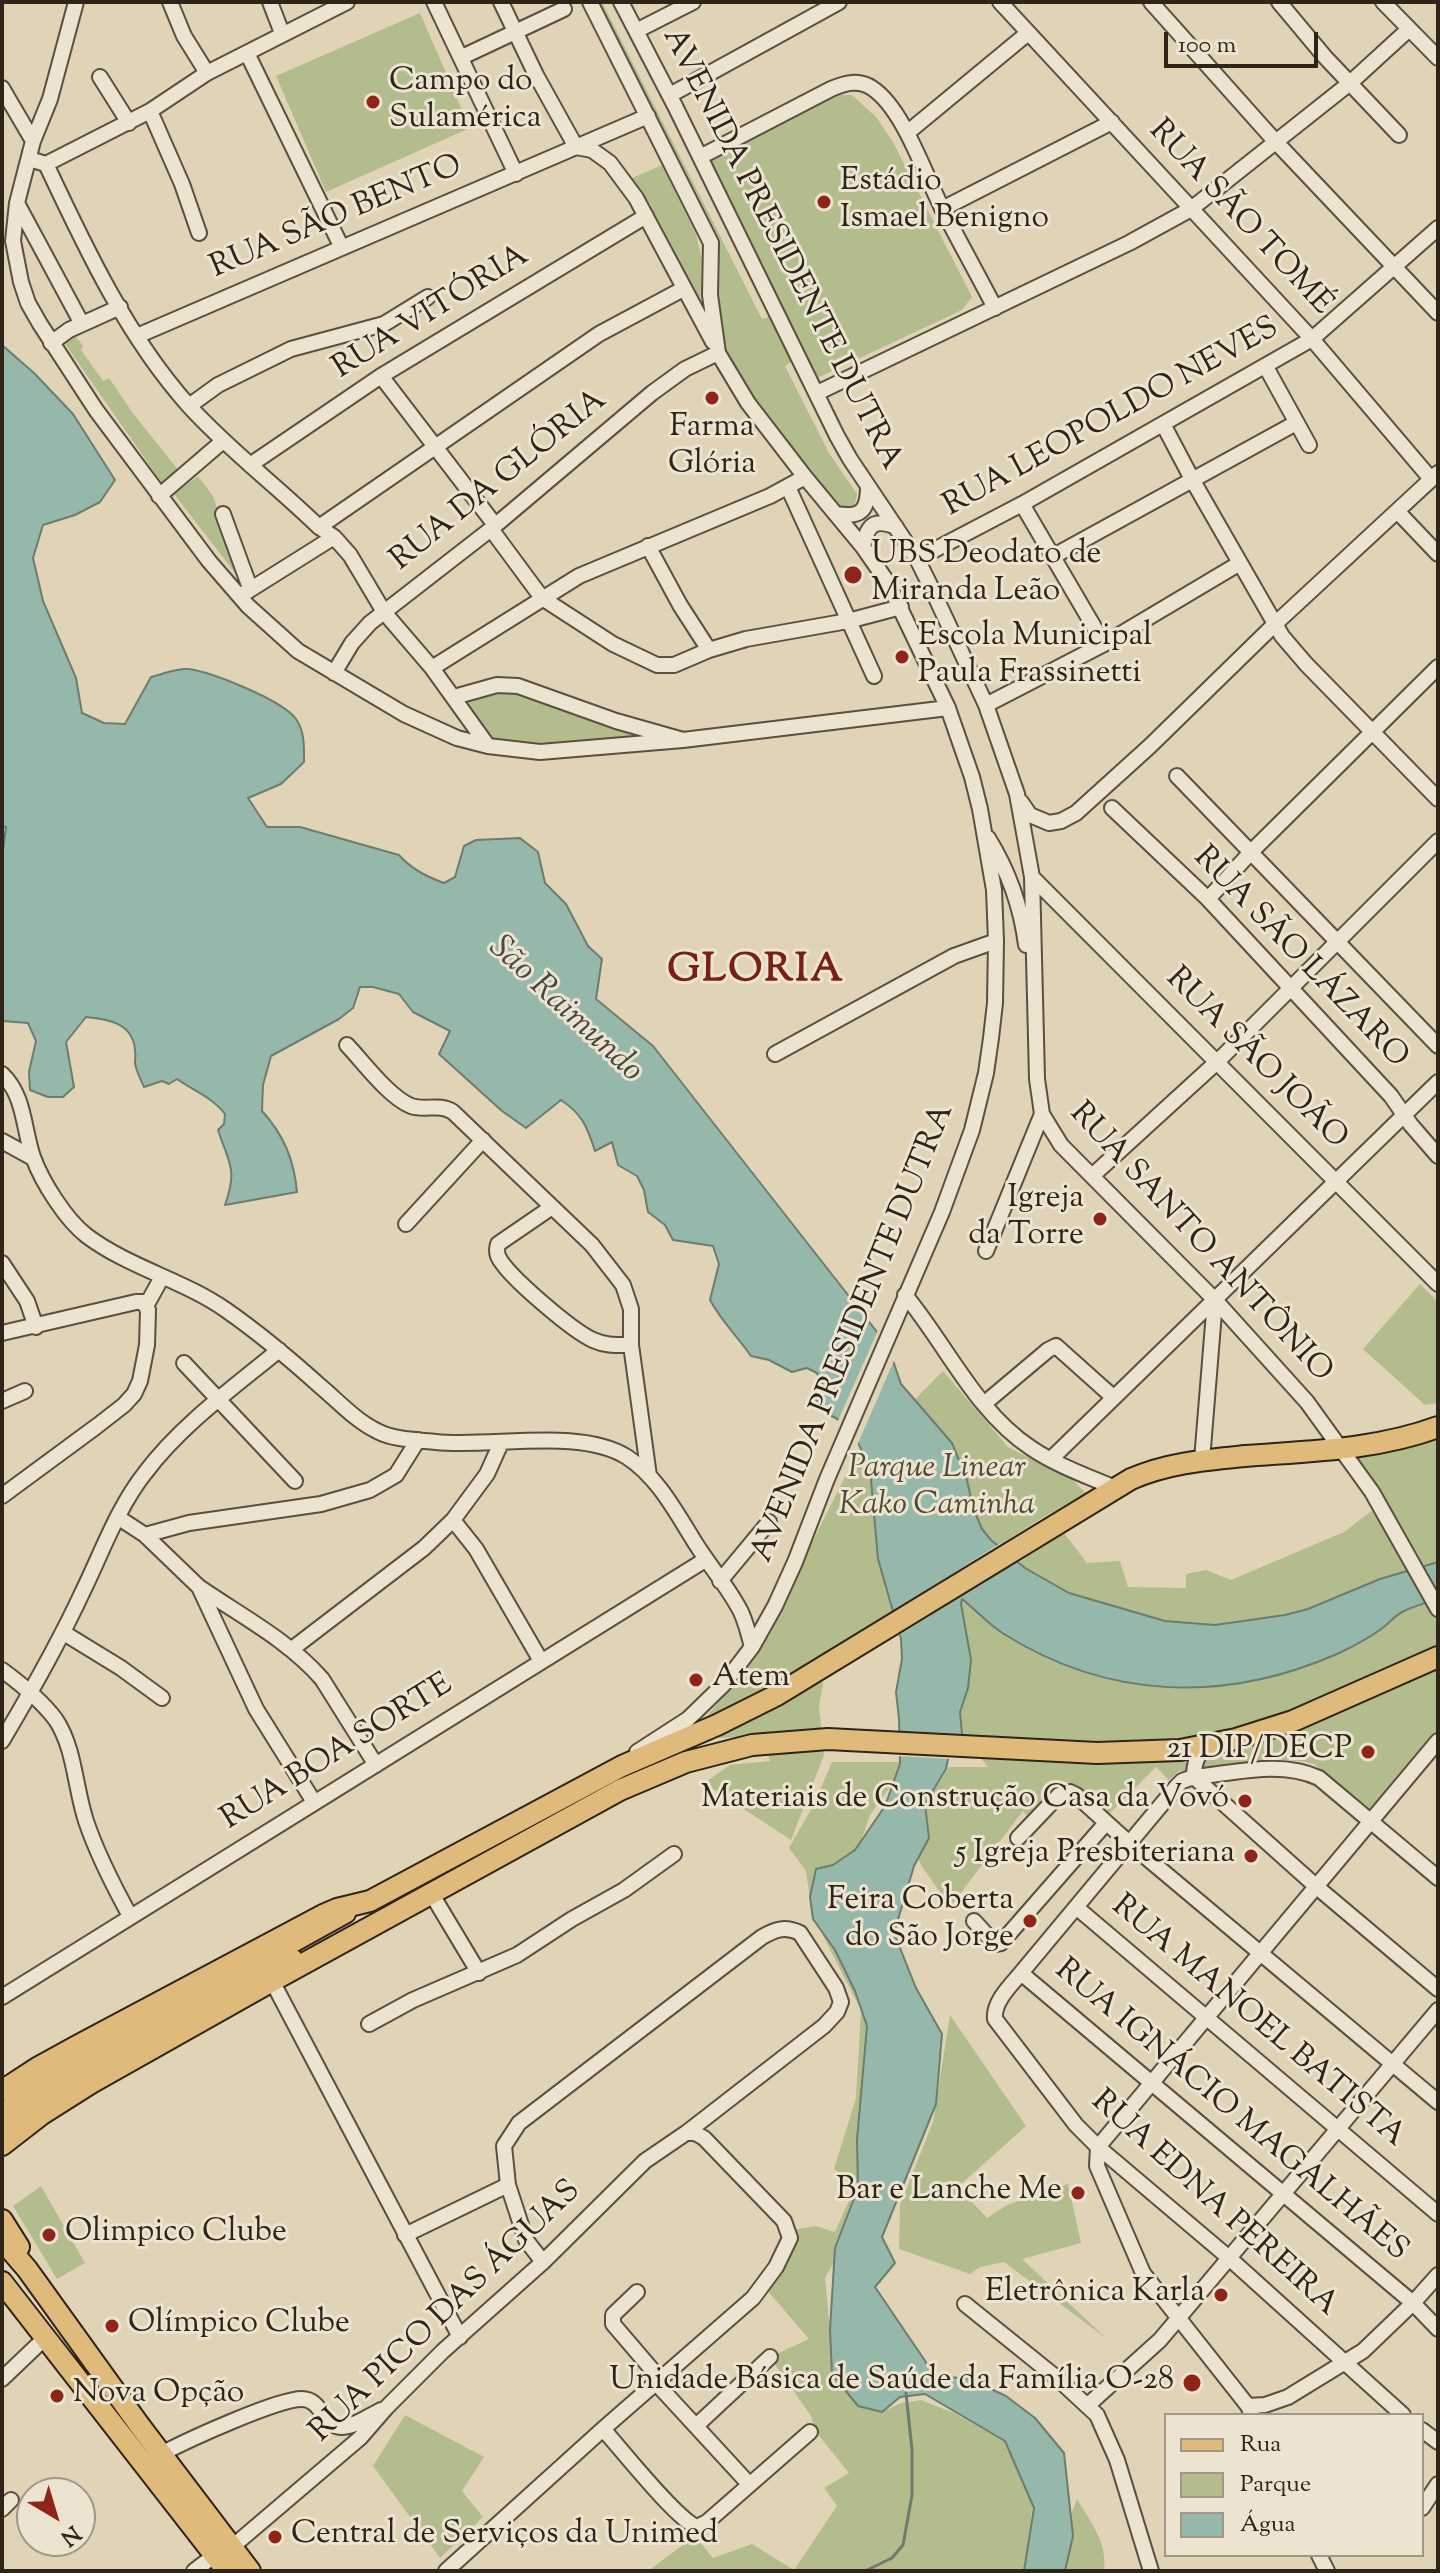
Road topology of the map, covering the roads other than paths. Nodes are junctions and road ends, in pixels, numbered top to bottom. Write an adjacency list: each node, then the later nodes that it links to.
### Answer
1 (76, 2): 35 (street)
2 (170, 2): 24 (street)
3 (270, 2): 18 (street)
4 (347, 2): 18 (street)
5 (434, 2): 22 (street)
6 (501, 2): 19 (street)
7 (590, 2): 30 (street, AVENIDA PRESIDENTE DUTRA)
8 (621, 2): 17 (street, AVENIDA PRESIDENTE DUTRA)
9 (693, 2): 17 (street)
10 (839, 2): 28 (street)
11 (1000, 2): 20 (street, RUA SÃO TOMÉ)
12 (1151, 2): 36 (street)
13 (1279, 2): 26 (street)
14 (1383, 2): 16 (street)
15 (564, 9): 19 (street)
16 (1408, 30): 23 (street); 26 (street)
17 (636, 31): 28 (street, AVENIDA PRESIDENTE DUTRA)
18 (282, 33): 21 (street)
19 (514, 33): 22 (street); 37 (street)
20 (1028, 33): 31 (street, RUA SÃO TOMÉ); 33 (street)
21 (247, 53): 24 (street); 48 (street)
22 (462, 57): 41 (street)
23 (1438, 58)
24 (207, 73): 29 (street)
25 (100, 77): 32 (street)
26 (1350, 83): 34 (street); 36 (street)
27 (2, 88): 35 (street)
28 (670, 95): 38 (street, AVENIDA PRESIDENTE DUTRA)
29 (150, 111): 32 (street); 47 (street)
30 (648, 116): 37 (street, RUA SÃO BENTO); 59 (street, AVENIDA PRESIDENTE DUTRA)
31 (1112, 122): 43 (street); 44 (street, RUA SÃO TOMÉ)
32 (129, 123): 40 (street)
33 (907, 133): 38 (street); 43 (street)
34 (1399, 135)
35 (33, 141): 39 (street)
36 (1275, 141): 44 (street); 49 (street)
37 (576, 147): 41 (street, RUA SÃO BENTO); 45 (street)
38 (700, 157): 62 (street, AVENIDA PRESIDENTE DUTRA)
39 (29, 159): 40 (street); 42 (street)
40 (46, 164): 52 (street)
41 (516, 174): 48 (street, RUA SÃO BENTO)
42 (17, 203): 55 (street); 58 (street)
43 (942, 209): 53 (street)
44 (1191, 209): 53 (street); 57 (street, RUA SÃO TOMÉ)
45 (646, 216): 50 (street); 61 (street, RUA VITÓRIA)
46 (1438, 228): 49 (street, RUA LEOPOLDO NEVES)
47 (199, 233)
48 (342, 248): 56 (street, RUA SÃO BENTO)
49 (1396, 267): 54 (street); 57 (street, RUA LEOPOLDO NEVES)
50 (683, 289): 59 (street); 68 (street)
51 (428, 297): 63 (street)
52 (120, 307): 55 (street); 56 (street)
53 (995, 308): 62 (street)
54 (1438, 313)
55 (82, 324): 58 (street)
56 (137, 336): 63 (street)
57 (1312, 339): 60 (street, RUA LEOPOLDO NEVES); 70 (street, RUA SÃO TOMÉ)
58 (51, 343): 75 (street)
59 (718, 351): 71 (street, AVENIDA PRESIDENTE DUTRA); 81 (street, RUA DA GLÓRIA)
60 (1266, 367): 64 (street); 65 (street, RUA LEOPOLDO NEVES)
61 (381, 376): 68 (street); 69 (street, RUA VITÓRIA)
62 (817, 393): 73 (street, AVENIDA PRESIDENTE DUTRA)
63 (189, 406): 66 (street)
64 (1296, 423): 67 (street); 72 (street)
65 (1163, 424): 72 (street); 76 (street, RUA LEOPOLDO NEVES)
66 (223, 441): 69 (street); 75 (street)
67 (1309, 445)
68 (434, 448): 80 (street); 81 (street)
69 (250, 465): 80 (street)
70 (1435, 476): 77 (street)
71 (805, 477): 74 (street); 79 (street, AVENIDA PRESIDENTE DUTRA)
72 (1193, 481): 87 (street); 89 (street)
73 (868, 486): 79 (street); 82 (street, AVENIDA PRESIDENTE DUTRA)
74 (788, 487): 84 (street); 94 (street)
75 (159, 496): 90 (street)
76 (1022, 504): 87 (street); 88 (street, RUA LEOPOLDO NEVES)
77 (1397, 511): 86 (street); 95 (street)
78 (223, 514): 90 (street)
79 (836, 514): 85 (street, AVENIDA PRESIDENTE DUTRA)
80 (319, 527): 83 (street)
81 (493, 527): 91 (street); 93 (street, RUA DA GLÓRIA)
82 (896, 527): 85 (street); 88 (street, AVENIDA PRESIDENTE DUTRA)
83 (334, 537): 90 (street); 93 (street)
84 (648, 546): 91 (street); 97 (street)
85 (863, 547): 92 (street, AVENIDA PRESIDENTE DUTRA)
86 (1438, 554)
87 (1052, 557): 96 (street)
88 (917, 559): 103 (street, AVENIDA PRESIDENTE DUTRA)
89 (1240, 563): 95 (street); 96 (street)
90 (245, 592): 100 (street)
91 (542, 598): 97 (street); 99 (street)
92 (901, 607): 94 (street); 104 (street, AVENIDA PRESIDENTE DUTRA)
93 (384, 612): 99 (street); 100 (street, RUA DA GLÓRIA)
94 (848, 621): 97 (street); 101 (street)
95 (1275, 624): 105 (street); 109 (street)
96 (1104, 644): 103 (street)
97 (709, 650)
98 (1438, 667): 105 (street)
99 (432, 668): 102 (street)
100 (334, 673): 107 (street)
101 (874, 676)
102 (454, 697): 106 (street); 107 (street)
103 (986, 705): 109 (street, AVENIDA PRESIDENTE DUTRA)
104 (948, 708): 106 (street); 112 (street, AVENIDA PRESIDENTE DUTRA)
105 (1373, 731): 110 (street); 114 (street)
106 (683, 740): 107 (street)
107 (488, 746)
108 (1177, 776): 114 (street)
109 (1017, 794): 115 (street, AVENIDA PRESIDENTE DUTRA)
110 (1438, 799)
111 (1112, 808): 116 (street, RUA SÃO LÁZARO)
112 (983, 829): 117 (street, AVENIDA PRESIDENTE DUTRA); 120 (street)
113 (1438, 841): 118 (street)
114 (1252, 851): 116 (street); 118 (street)
115 (1032, 877): 120 (street, RUA SANTO ANTÔNIO); 124 (street, RUA SÃO JOÃO)
116 (1208, 899): 119 (street, RUA SÃO LÁZARO)
117 (996, 941): 123 (street); 141 (street, AVENIDA PRESIDENTE DUTRA)
118 (1338, 941): 119 (street); 122 (street)
119 (1290, 990): 124 (street); 128 (street, RUA SÃO LÁZARO)
120 (1034, 1005): 127 (street, RUA SANTO ANTÔNIO)
121 (347, 1045): 129 (street)
122 (1438, 1046)
123 (775, 1054)
124 (1218, 1061): 133 (street); 134 (street, RUA SÃO JOÃO)
125 (2, 1074): 132 (street)
126 (1438, 1082): 128 (street)
127 (1042, 1114): 133 (street, RUA SANTO ANTÔNIO); 137 (street)
128 (1404, 1115): 131 (street, RUA SÃO LÁZARO); 134 (street)
129 (483, 1140): 135 (street); 136 (street)
130 (2, 1141): 132 (street)
131 (1438, 1156)
132 (33, 1158): 139 (street)
133 (1092, 1176): 142 (street, RUA SANTO ANTÔNIO)
134 (1336, 1181): 140 (street, RUA SÃO JOÃO); 142 (street)
135 (552, 1207): 146 (street); 146 (street)
136 (406, 1224)
137 (986, 1251)
138 (2, 1263): 144 (street)
139 (162, 1277): 143 (street); 147 (street)
140 (1436, 1278)
141 (905, 1295): 153 (street); 173 (street, AVENIDA PRESIDENTE DUTRA)
142 (1215, 1300): 150 (street); 157 (street, RUA SANTO ANTÔNIO); 159 (street)
143 (147, 1308): 144 (street); 163 (street)
144 (36, 1327): 145 (street)
145 (2, 1333)
146 (631, 1345): 160 (street)
147 (279, 1350): 151 (street); 155 (street)
148 (184, 1363): 151 (street)
149 (25, 1391): 152 (street)
150 (1113, 1397): 153 (street); 158 (street)
151 (220, 1399): 161 (street); 164 (street)
152 (2, 1401)
153 (985, 1403): 158 (street)
154 (1438, 1427): 157 (highway)
155 (418, 1440): 156 (street); 167 (street)
156 (501, 1443): 160 (street); 165 (street)
157 (1343, 1449): 159 (highway); 171 (street, RUA SANTO ANTÔNIO)
158 (1051, 1459): 162 (street)
159 (1202, 1460): 162 (highway)
160 (649, 1476): 168 (street)
161 (295, 1481)
162 (1115, 1488): 186 (highway)
163 (2, 1496)
164 (119, 1518): 167 (street); 174 (street)
165 (453, 1520): 176 (street); 178 (street)
166 (769, 1522): 169 (street)
167 (145, 1535): 170 (street)
168 (705, 1560): 169 (street); 178 (street, RUA BOA SORTE)
169 (720, 1581): 172 (street)
170 (199, 1587): 176 (street); 187 (street)
171 (1438, 1609)
172 (740, 1611): 173 (street); 175 (street)
173 (764, 1625): 175 (street, AVENIDA PRESIDENTE DUTRA)
174 (64, 1633): 180 (street); 181 (street)
175 (752, 1647): 186 (street, AVENIDA PRESIDENTE DUTRA)
176 (292, 1649): 185 (street)
177 (1438, 1657): 184 (highway)
178 (541, 1661): 185 (street, RUA BOA SORTE)
179 (2, 1670): 180 (street)
180 (30, 1693): 182 (street); 198 (street)
181 (162, 1698)
182 (2, 1741)
183 (1435, 1752): 188 (street)
184 (1190, 1763): 188 (street); 191 (street); 194 (street); 195 (highway)
185 (376, 1765): 187 (street, RUA BOA SORTE)
186 (622, 1766): 196 (highway)
187 (314, 1802): 198 (street, RUA BOA SORTE)
188 (1371, 1821): 193 (street); 194 (street)
189 (1106, 1823): 190 (street); 191 (street); 199 (street)
190 (1018, 1838)
191 (1129, 1843): 197 (street); 200 (street)
192 (674, 1854): 202 (street)
193 (1438, 1878)
194 (1318, 1888): 200 (street); 204 (street)
195 (431, 1893): 201 (highway); 202 (street)
196 (370, 1901): 201 (main road); 211 (highway)
197 (1076, 1907): 203 (street); 207 (street, RUA MANOEL BATISTA)
198 (130, 1916): 205 (street, RUA BOA SORTE)
199 (974, 1921)
200 (1261, 1954): 207 (street); 209 (street)
201 (272, 1968): 213 (main road); 216 (highway); 216 (main road); 222 (street)
202 (479, 1973): 208 (street)
203 (1021, 1973): 210 (street, RUA IGNÁCIO MAGALHÃES); 217 (street, RUA EDNA PEREIRA)
204 (1438, 1989)
205 (2, 1997)
206 (1438, 2010): 209 (street)
207 (1207, 2019): 210 (street); 214 (street, RUA MANOEL BATISTA)
208 (369, 2024)
209 (1391, 2064): 212 (street); 214 (street)
210 (1153, 2084): 217 (street); 219 (street, RUA IGNÁCIO MAGALHÃES)
211 (2, 2091)
212 (1438, 2102)
213 (2, 2112)
214 (1337, 2128): 219 (street); 220 (street, RUA MANOEL BATISTA)
215 (686, 2133): 218 (street, RUA PICO DAS ÁGUAS); 225 (street, RUA PICO DAS ÁGUAS); 239 (street)
216 (3, 2141)
217 (1098, 2147): 224 (street, RUA EDNA PEREIRA); 232 (street)
218 (508, 2185): 222 (street); 225 (street)
219 (1284, 2194): 224 (street); 230 (street, RUA IGNÁCIO MAGALHÃES)
220 (1438, 2214)
221 (2, 2220): 226 (highway)
222 (405, 2235): 234 (street)
223 (2, 2240): 226 (highway)
224 (1228, 2257): 232 (street); 237 (street, RUA EDNA PEREIRA)
225 (543, 2262): 234 (street, RUA PICO DAS ÁGUAS)
226 (27, 2269): 247 (highway)
227 (1438, 2275): 230 (street)
228 (2, 2282): 235 (highway)
229 (637, 2292): 239 (street)
230 (1413, 2303): 233 (street, RUA IGNÁCIO MAGALHÃES); 237 (street)
231 (965, 2304): 240 (street)
232 (1177, 2318): 240 (street); 242 (street)
233 (1438, 2329)
234 (460, 2337): 241 (street, RUA PICO DAS ÁGUAS)
235 (45, 2338): 238 (street); 251 (highway)
236 (770, 2357): 244 (street)
237 (1345, 2362): 242 (street); 243 (street, RUA EDNA PEREIRA)
238 (2, 2379)
239 (658, 2381): 244 (street); 245 (street)
240 (1088, 2405): 255 (street)
241 (386, 2408): 247 (street); 251 (street, RUA PICO DAS ÁGUAS)
242 (1250, 2410)
243 (1401, 2413)
244 (696, 2426): 248 (street)
245 (603, 2429): 248 (street); 254 (street)
246 (810, 2432): 248 (street)
247 (163, 2453): 251 (highway)
248 (749, 2484)
249 (1437, 2489): 250 (street)
250 (1424, 2505)
251 (225, 2558): 252 (street, RUA PICO DAS ÁGUAS); 253 (highway)
252 (194, 2571)
253 (250, 2571)
254 (446, 2571)
255 (1151, 2571)

